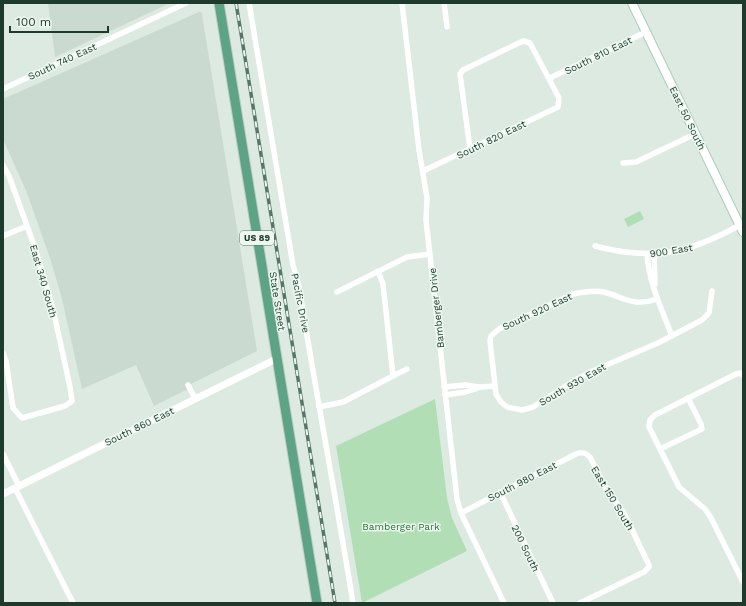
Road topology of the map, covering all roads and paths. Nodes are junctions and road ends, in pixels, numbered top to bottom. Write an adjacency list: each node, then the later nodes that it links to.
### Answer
1 (186, 3): 10 (street, South 740 East)
2 (219, 3): 30 (main road, State Street / US 89)
3 (249, 3): 42 (street, Pacific Drive)
4 (402, 3): 15 (street, Bamberger Drive)
5 (444, 3): 7 (street)
6 (632, 3): 8 (main road, East 50 South)
7 (447, 27)
8 (646, 32): 9 (street, South 810 East); 11 (main road, East 50 South)
9 (550, 78): 12 (street, South 820 East); 12 (street)
10 (3, 89)
11 (695, 134): 13 (street); 17 (main road, East 50 South)
12 (470, 149): 15 (street, South 820 East)
13 (623, 163)
14 (3, 165): 16 (street, East 340 South)
15 (423, 171): 20 (street, Bamberger Drive)
16 (27, 226): 18 (street); 34 (street, East 340 South)
17 (742, 227): 22 (street, 900 East)
18 (3, 236)
19 (595, 246): 21 (street, 900 East)
20 (430, 254): 23 (street); 37 (street, Bamberger Drive)
21 (647, 254): 22 (street, 900 East); 26 (street)
22 (654, 254): 26 (street)
23 (378, 271): 25 (street); 33 (street)
24 (712, 291): 28 (street)
25 (337, 292)
26 (655, 292): 27 (street)
27 (658, 299): 28 (street); 36 (street, South 920 East)
28 (672, 336): 36 (street, South 930 East)
29 (3, 353): 34 (street)
30 (276, 359): 40 (street, South 860 East); 52 (main road, State Street / US 89)
31 (407, 369): 33 (street)
32 (742, 374): 41 (street)
33 (393, 376): 42 (street)
34 (6, 379)
35 (188, 385): 40 (street)
36 (494, 386): 38 (street)
37 (444, 387): 38 (street); 39 (street, Bamberger Drive)
38 (481, 387): 39 (street)
39 (445, 395): 49 (street, Bamberger Drive)
40 (195, 398): 46 (street, South 860 East)
41 (688, 398): 43 (street); 43 (street)
42 (319, 407): 53 (street, Pacific Drive)
43 (660, 450): 50 (street)
44 (584, 452): 47 (street, South 980 East); 56 (street, East 150 South)
45 (3, 454): 46 (street)
46 (17, 487): 48 (street, South 860 East); 51 (street)
47 (500, 492): 49 (street, South 980 East); 55 (street, 200 South)
48 (3, 494)
49 (461, 513): 54 (street, Bamberger Drive)
50 (743, 582)
51 (73, 603)
52 (317, 603)
53 (353, 603)
54 (504, 603)
55 (553, 603)
56 (580, 603)

